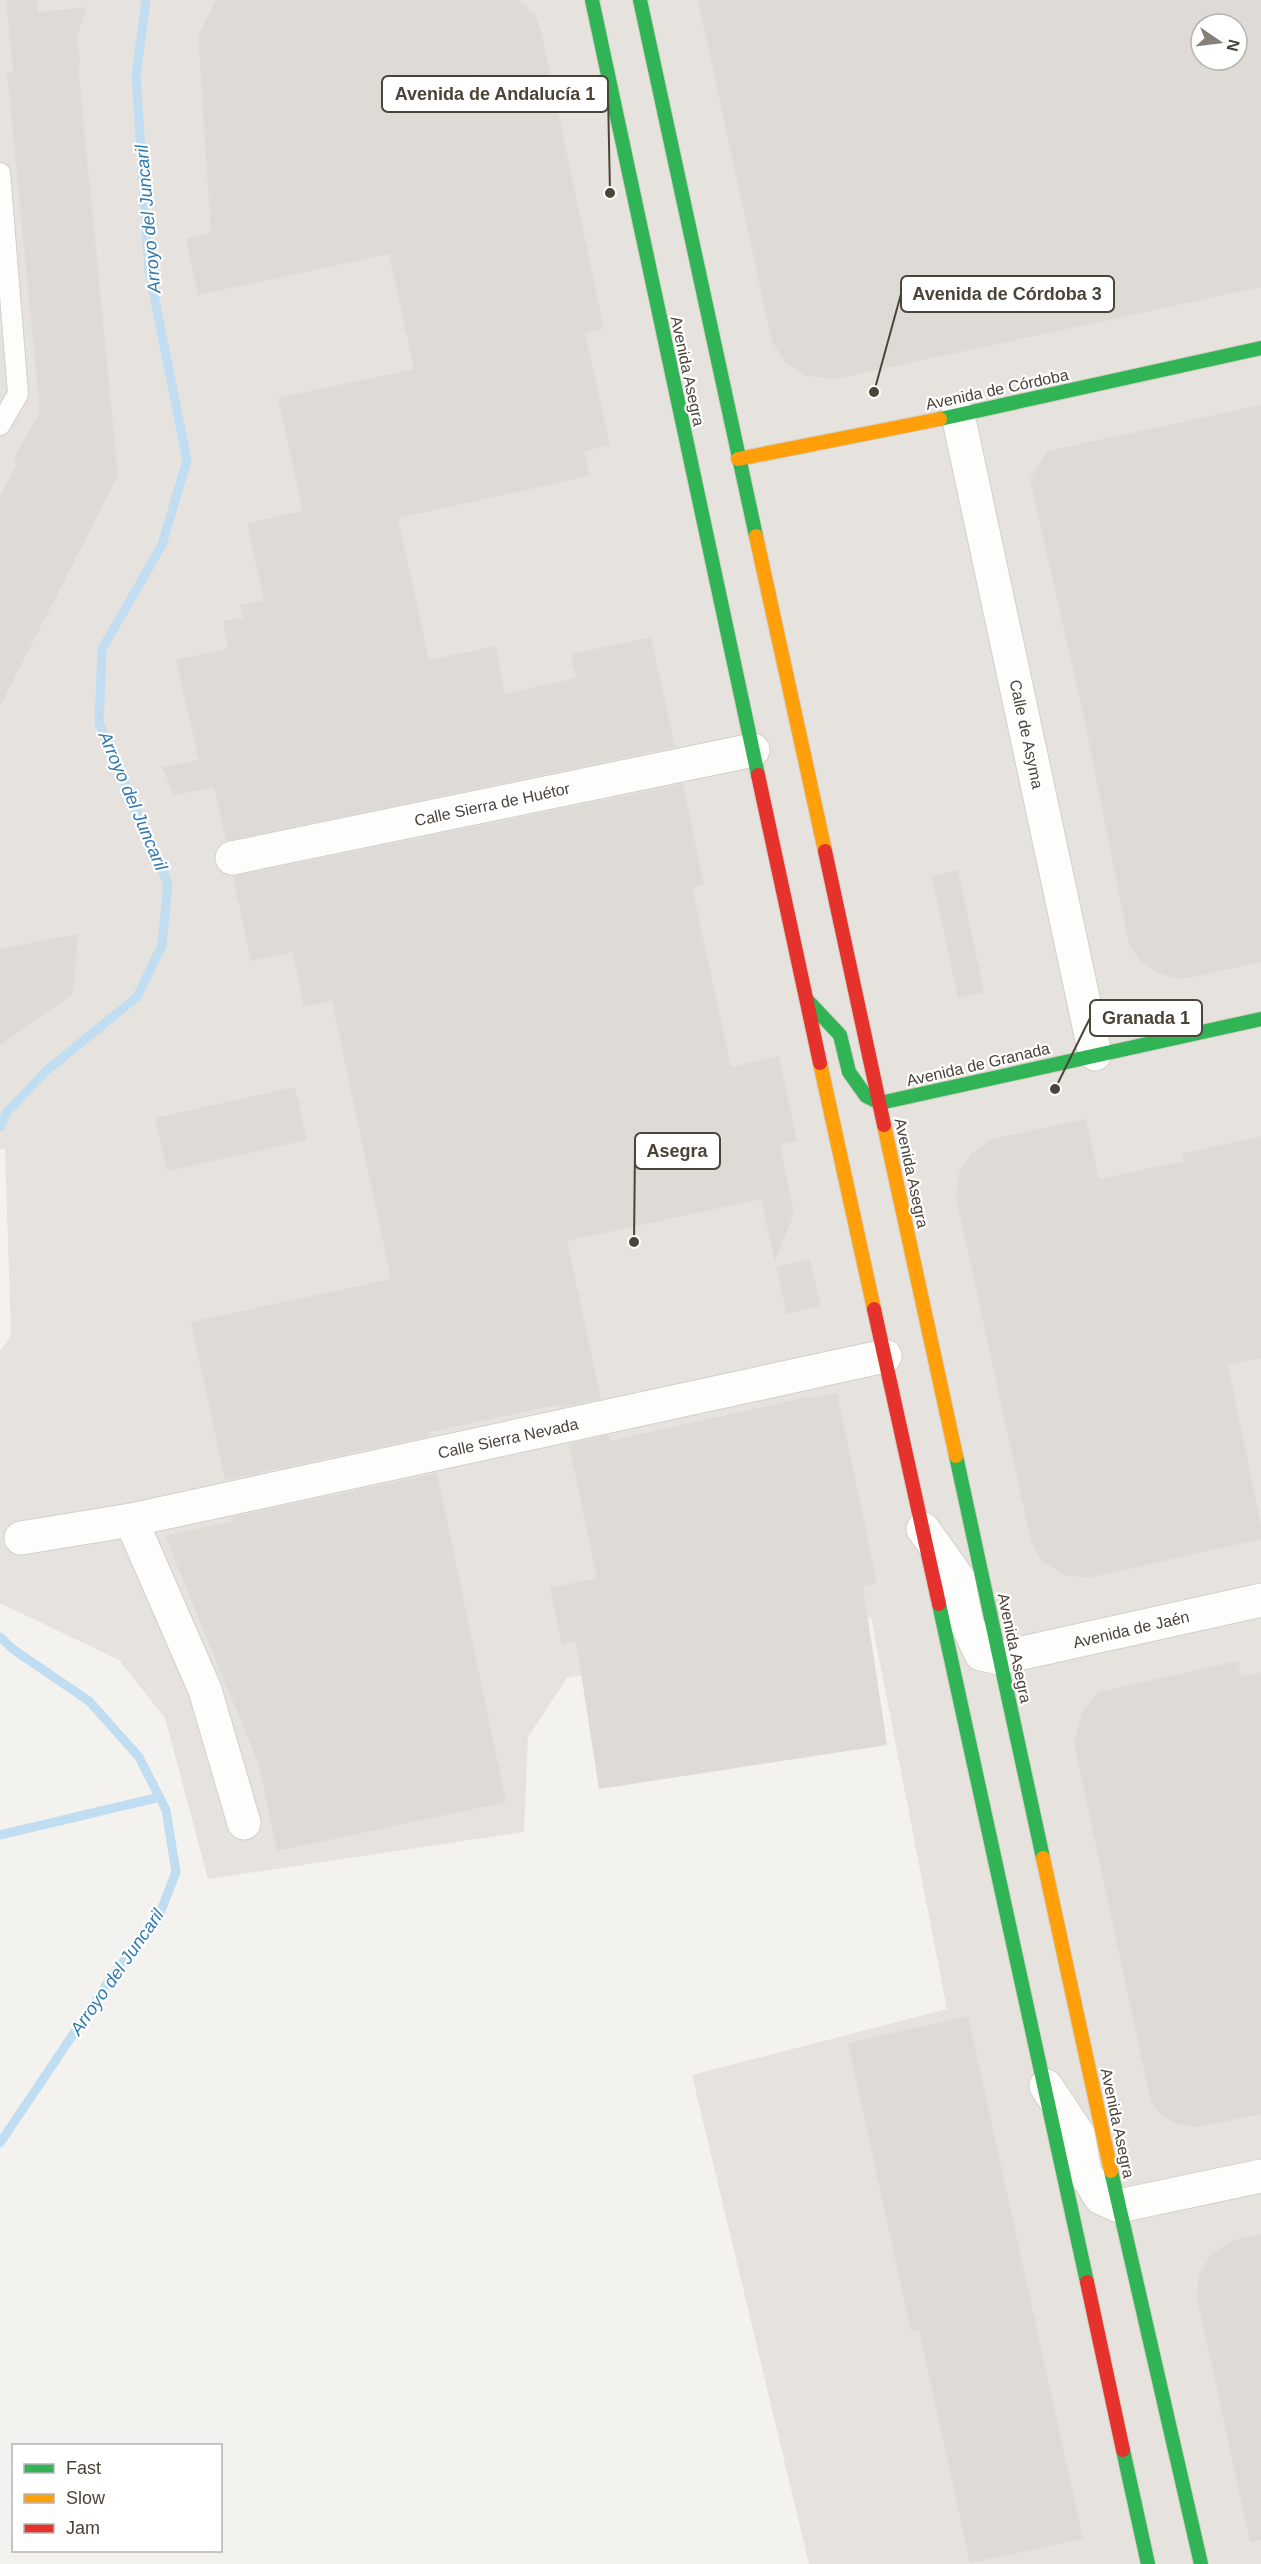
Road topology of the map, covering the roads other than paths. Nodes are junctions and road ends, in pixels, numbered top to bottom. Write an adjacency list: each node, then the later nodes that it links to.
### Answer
1 (592, 0): 10 (street, Avenida Asegra)
2 (640, 0): 7 (street, Avenida Asegra)
3 (0, 173): 6 (lane)
4 (1261, 348): 5 (street, Avenida de Córdoba)
5 (958, 415): 7 (street, Avenida de Córdoba); 16 (street, Calle de Asyma)
6 (0, 425)
7 (738, 459): 8 (street); 11 (street, Avenida Asegra)
8 (726, 477)
9 (714, 494): 10 (street)
10 (702, 511): 12 (street, Avenida Asegra)
11 (802, 738): 12 (street); 17 (street, Avenida Asegra)
12 (766, 747): 13 (street, Calle Sierra de Huétor); 14 (street, Avenida Asegra)
13 (232, 858)
14 (806, 999): 17 (street); 18 (street, Avenida Asegra)
15 (1261, 1019): 16 (street, Avenida de Granada)
16 (1095, 1054): 17 (street, Avenida de Granada)
17 (880, 1103): 23 (street, Avenida Asegra)
18 (885, 1356): 19 (street, Calle Sierra Nevada); 20 (street, Avenida Asegra)
19 (131, 1520): 21 (street, Calle Sierra Nevada); 24 (street)
20 (923, 1528): 23 (street); 25 (street, Avenida Asegra)
21 (21, 1538)
22 (1261, 1600): 23 (street, Avenida de Jaén)
23 (1000, 1658): 27 (street, Avenida Asegra)
24 (244, 1823)
25 (1046, 2085): 27 (street); 28 (street, Avenida Asegra)
26 (1261, 2176): 27 (street)
27 (1119, 2206): 29 (street, Avenida Asegra)
28 (1145, 2563)
29 (1201, 2564)

